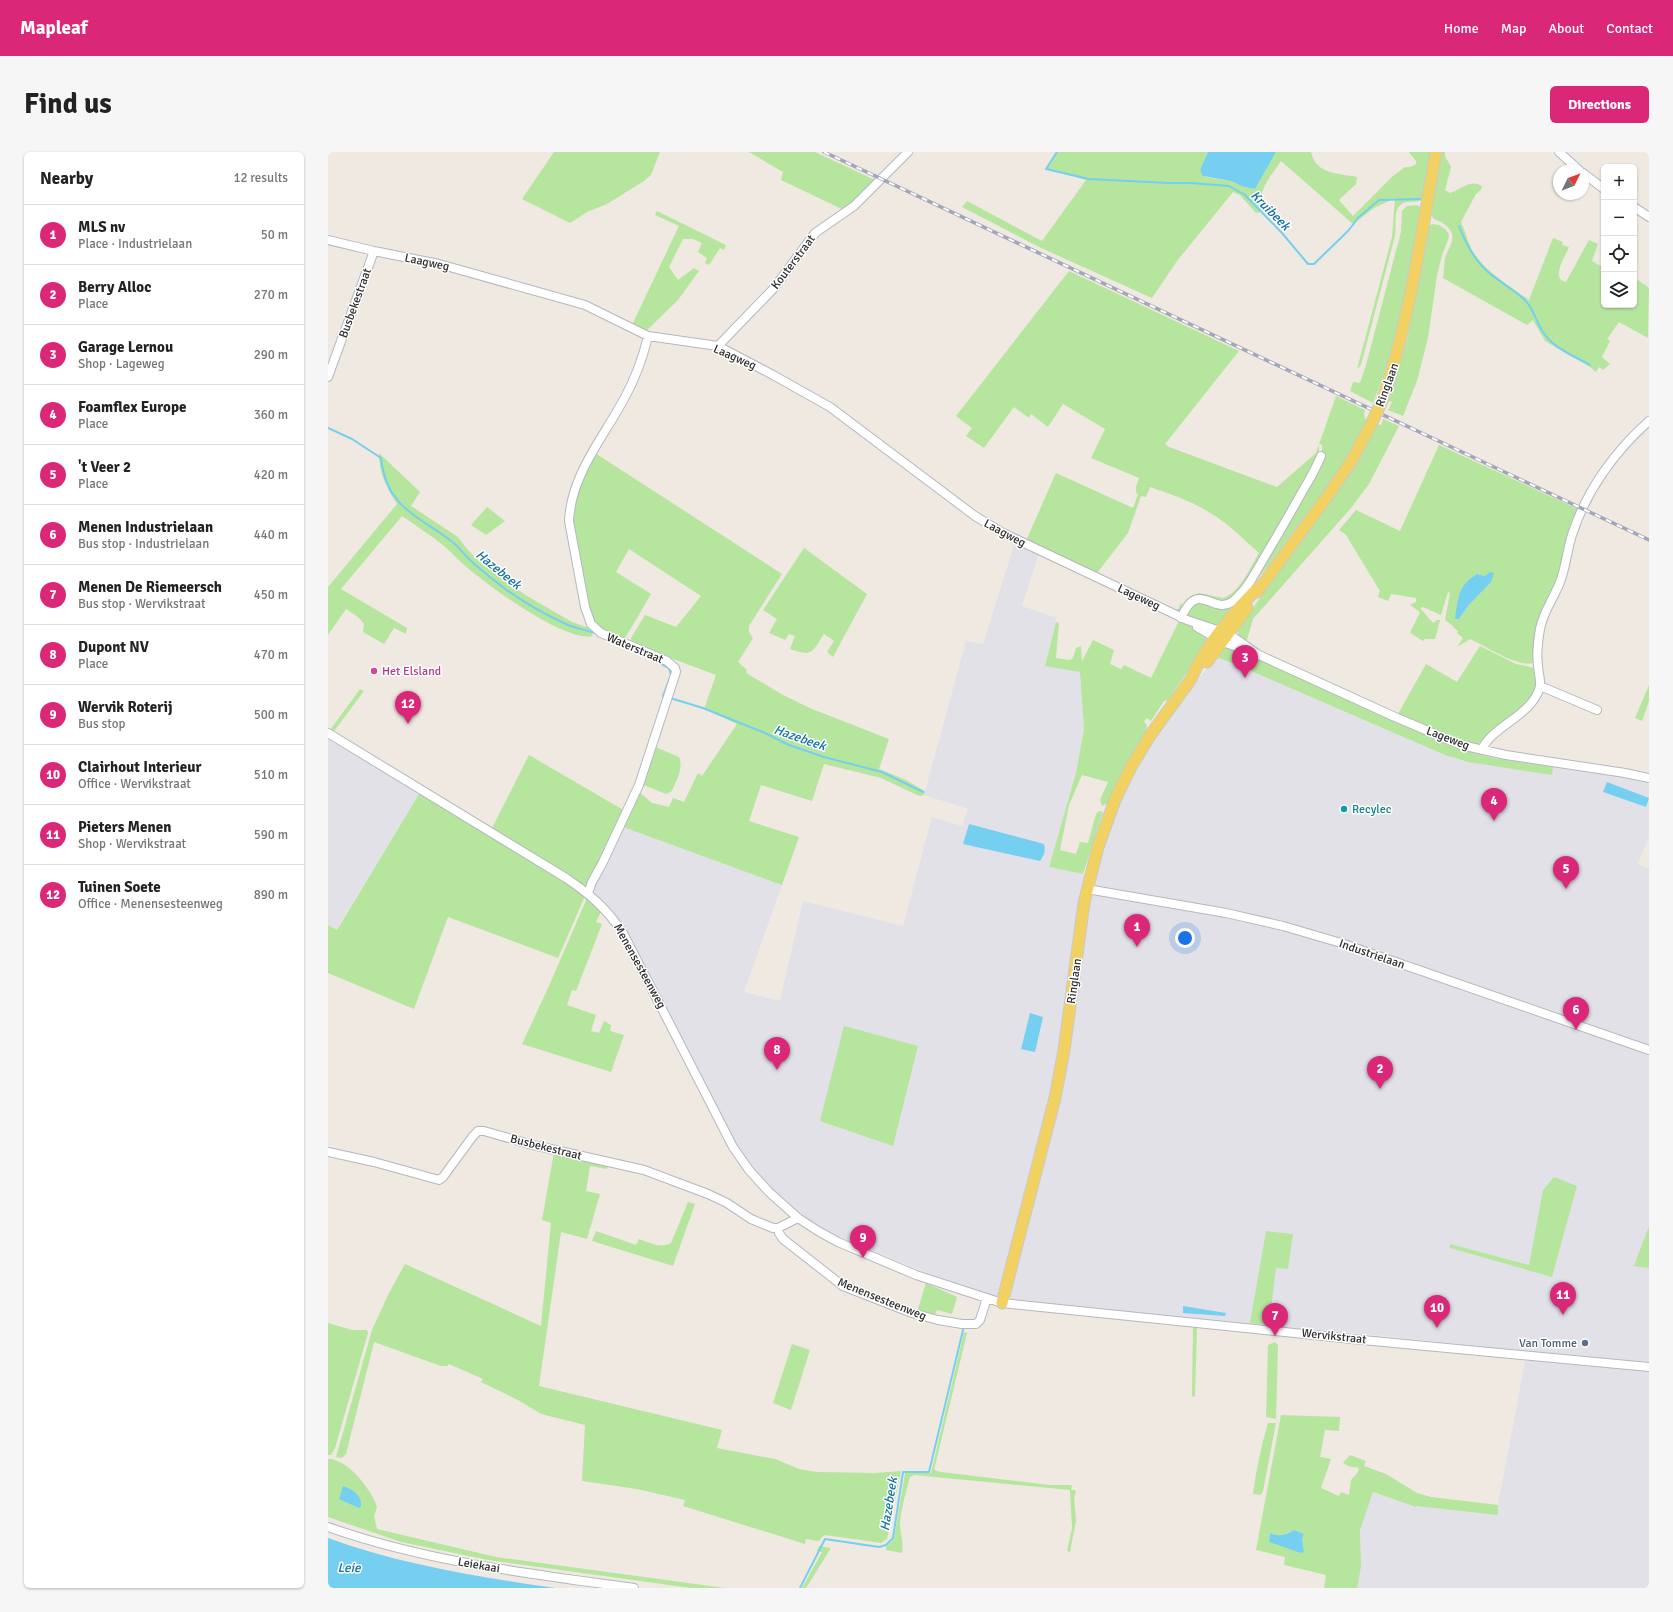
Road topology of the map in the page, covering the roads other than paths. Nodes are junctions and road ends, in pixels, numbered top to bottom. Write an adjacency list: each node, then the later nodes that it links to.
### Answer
1 (908, 152): 12 (street, Kouterstraat)
2 (1436, 152): 18 (main road, Ringlaan, bridge)
3 (1559, 152): 4 (street)
4 (1572, 164)
5 (1589, 178): 6 (street)
6 (1601, 187)
7 (1637, 209): 8 (street)
8 (1649, 217)
9 (328, 240): 10 (street, Laagweg)
10 (374, 251): 11 (street, Laagweg); 13 (street, Busbekestraat)
11 (648, 336): 12 (street, Laagweg); 25 (street, Waterstraat)
12 (718, 346): 16 (street, Laagweg)
13 (328, 377)
14 (1648, 423): 19 (street)
15 (1320, 456): 17 (street)
16 (1096, 577): 17 (street, Lageweg)
17 (1184, 619): 18 (street, Lageweg)
18 (1222, 637): 22 (street, Lageweg); 24 (main road, Ringlaan)
19 (1540, 686): 20 (street); 22 (street)
20 (1597, 710)
21 (328, 733): 25 (street, Menensesteenweg)
22 (1482, 750): 23 (street, Lageweg)
23 (1649, 778)
24 (1087, 889): 26 (street, Industrielaan); 30 (main road, Ringlaan)
25 (588, 893): 28 (street, Menensesteenweg)
26 (1649, 1050)
27 (328, 1152): 29 (street, Busbekestraat)
28 (798, 1218): 29 (street); 30 (street, Menensesteenweg)
29 (778, 1228): 30 (street, Menensesteenweg)
30 (994, 1300): 31 (street, Wervikstraat)
31 (1649, 1366)
32 (328, 1527): 33 (street, Leiekaai)
33 (634, 1588)

